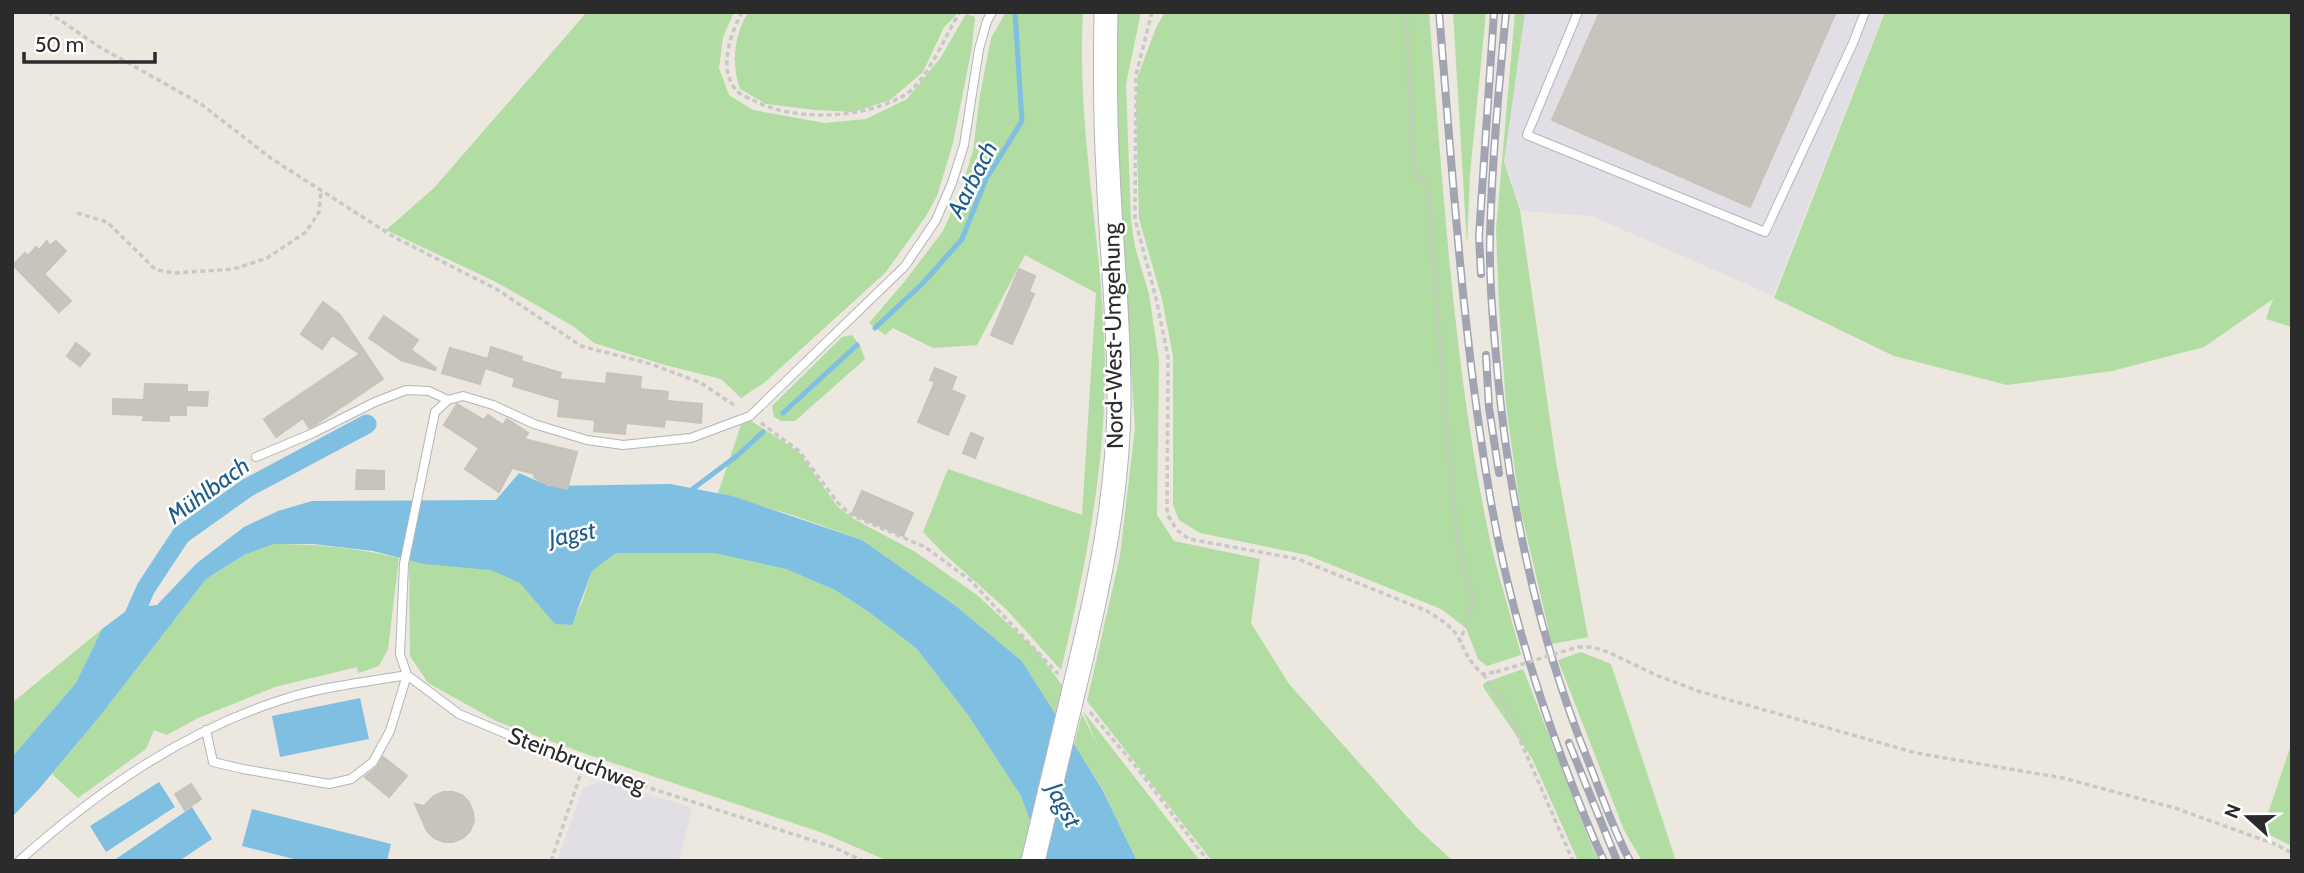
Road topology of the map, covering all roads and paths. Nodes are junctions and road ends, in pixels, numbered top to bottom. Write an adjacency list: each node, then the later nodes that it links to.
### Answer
1 (48, 12): 10 (path)
2 (742, 12): 3 (path)
3 (960, 12)
4 (992, 12): 13 (lane)
5 (1106, 12): 28 (main road, Nord-West-Umgehung, bridge)
6 (1152, 12): 15 (path)
7 (1406, 12): 15 (path)
8 (1578, 12): 9 (lane)
9 (1865, 12)
10 (321, 191): 11 (path); 13 (path)
11 (77, 213)
12 (448, 400): 13 (lane); 14 (lane); 17 (lane)
13 (750, 416): 18 (path)
14 (256, 457)
15 (1460, 642): 16 (path)
16 (1483, 674): 23 (path, bridge); 30 (path)
17 (407, 675): 20 (lane); 20 (lane); 21 (lane, Steinbruchweg)
18 (1066, 684)
19 (1084, 705): 29 (path)
20 (206, 730): 22 (lane)
21 (583, 766): 26 (path); 27 (path, Steinbruchweg)
22 (28, 853): 24 (lane); 25 (lane)
23 (2292, 853)
24 (19, 861)
25 (34, 861)
26 (551, 861)
27 (863, 861)
28 (1033, 861)
29 (1208, 861)
30 (1573, 861)

